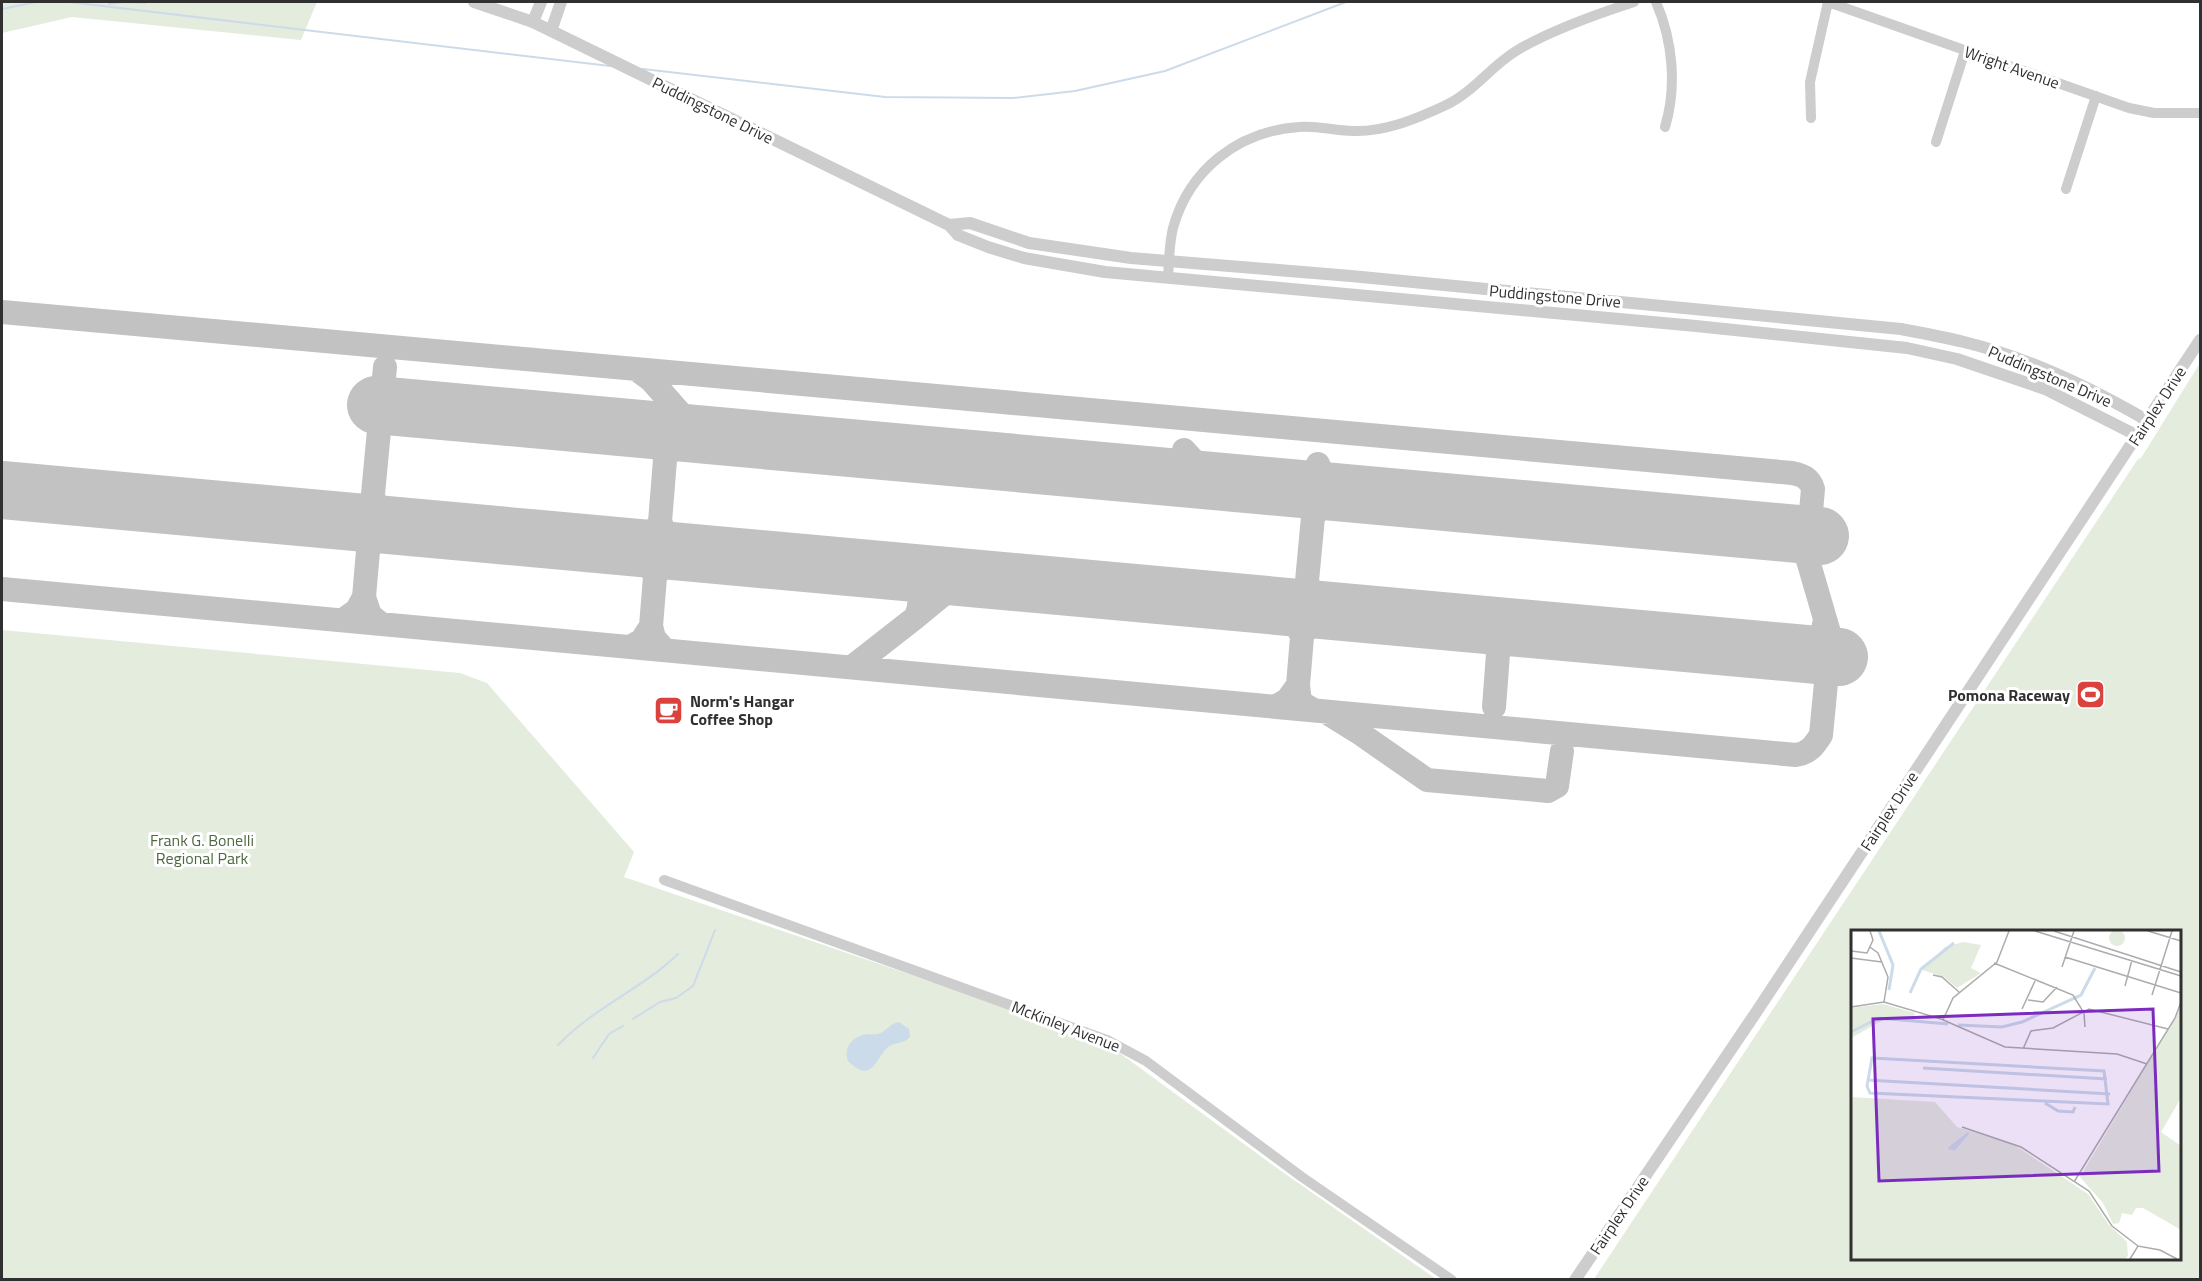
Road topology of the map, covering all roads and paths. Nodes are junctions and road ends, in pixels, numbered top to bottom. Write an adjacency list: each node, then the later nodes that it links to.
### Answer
1 (474, 2): 7 (street, Puddingstone Drive)
2 (541, 2): 7 (street)
3 (561, 2): 8 (street)
4 (1634, 2): 17 (street)
5 (1656, 2): 13 (street)
6 (1828, 2): 9 (street, Wright Avenue); 12 (street)
7 (532, 22): 8 (street, Puddingstone Drive)
8 (550, 31): 16 (street, Puddingstone Drive)
9 (1965, 51): 10 (street, Wright Avenue); 14 (street)
10 (2096, 96): 11 (street, Wright Avenue); 15 (street)
11 (2200, 113)
12 (1811, 118)
13 (1665, 128)
14 (1936, 142)
15 (2066, 189)
16 (949, 225): 17 (street, Puddingstone Drive); 18 (street, Puddingstone Drive)
17 (1169, 262): 18 (street); 20 (street, Puddingstone Drive)
18 (1168, 278): 21 (street, Puddingstone Drive)
19 (2200, 340): 20 (street, Fairplex Drive)
20 (2148, 421): 21 (street, Fairplex Drive)
21 (2138, 436): 23 (street, Fairplex Drive)
22 (664, 880): 24 (street, McKinley Avenue)
23 (1589, 1259): 25 (street, Fairplex Drive); 26 (street)
24 (1452, 1280)
25 (1575, 1280)
26 (1580, 1280)

